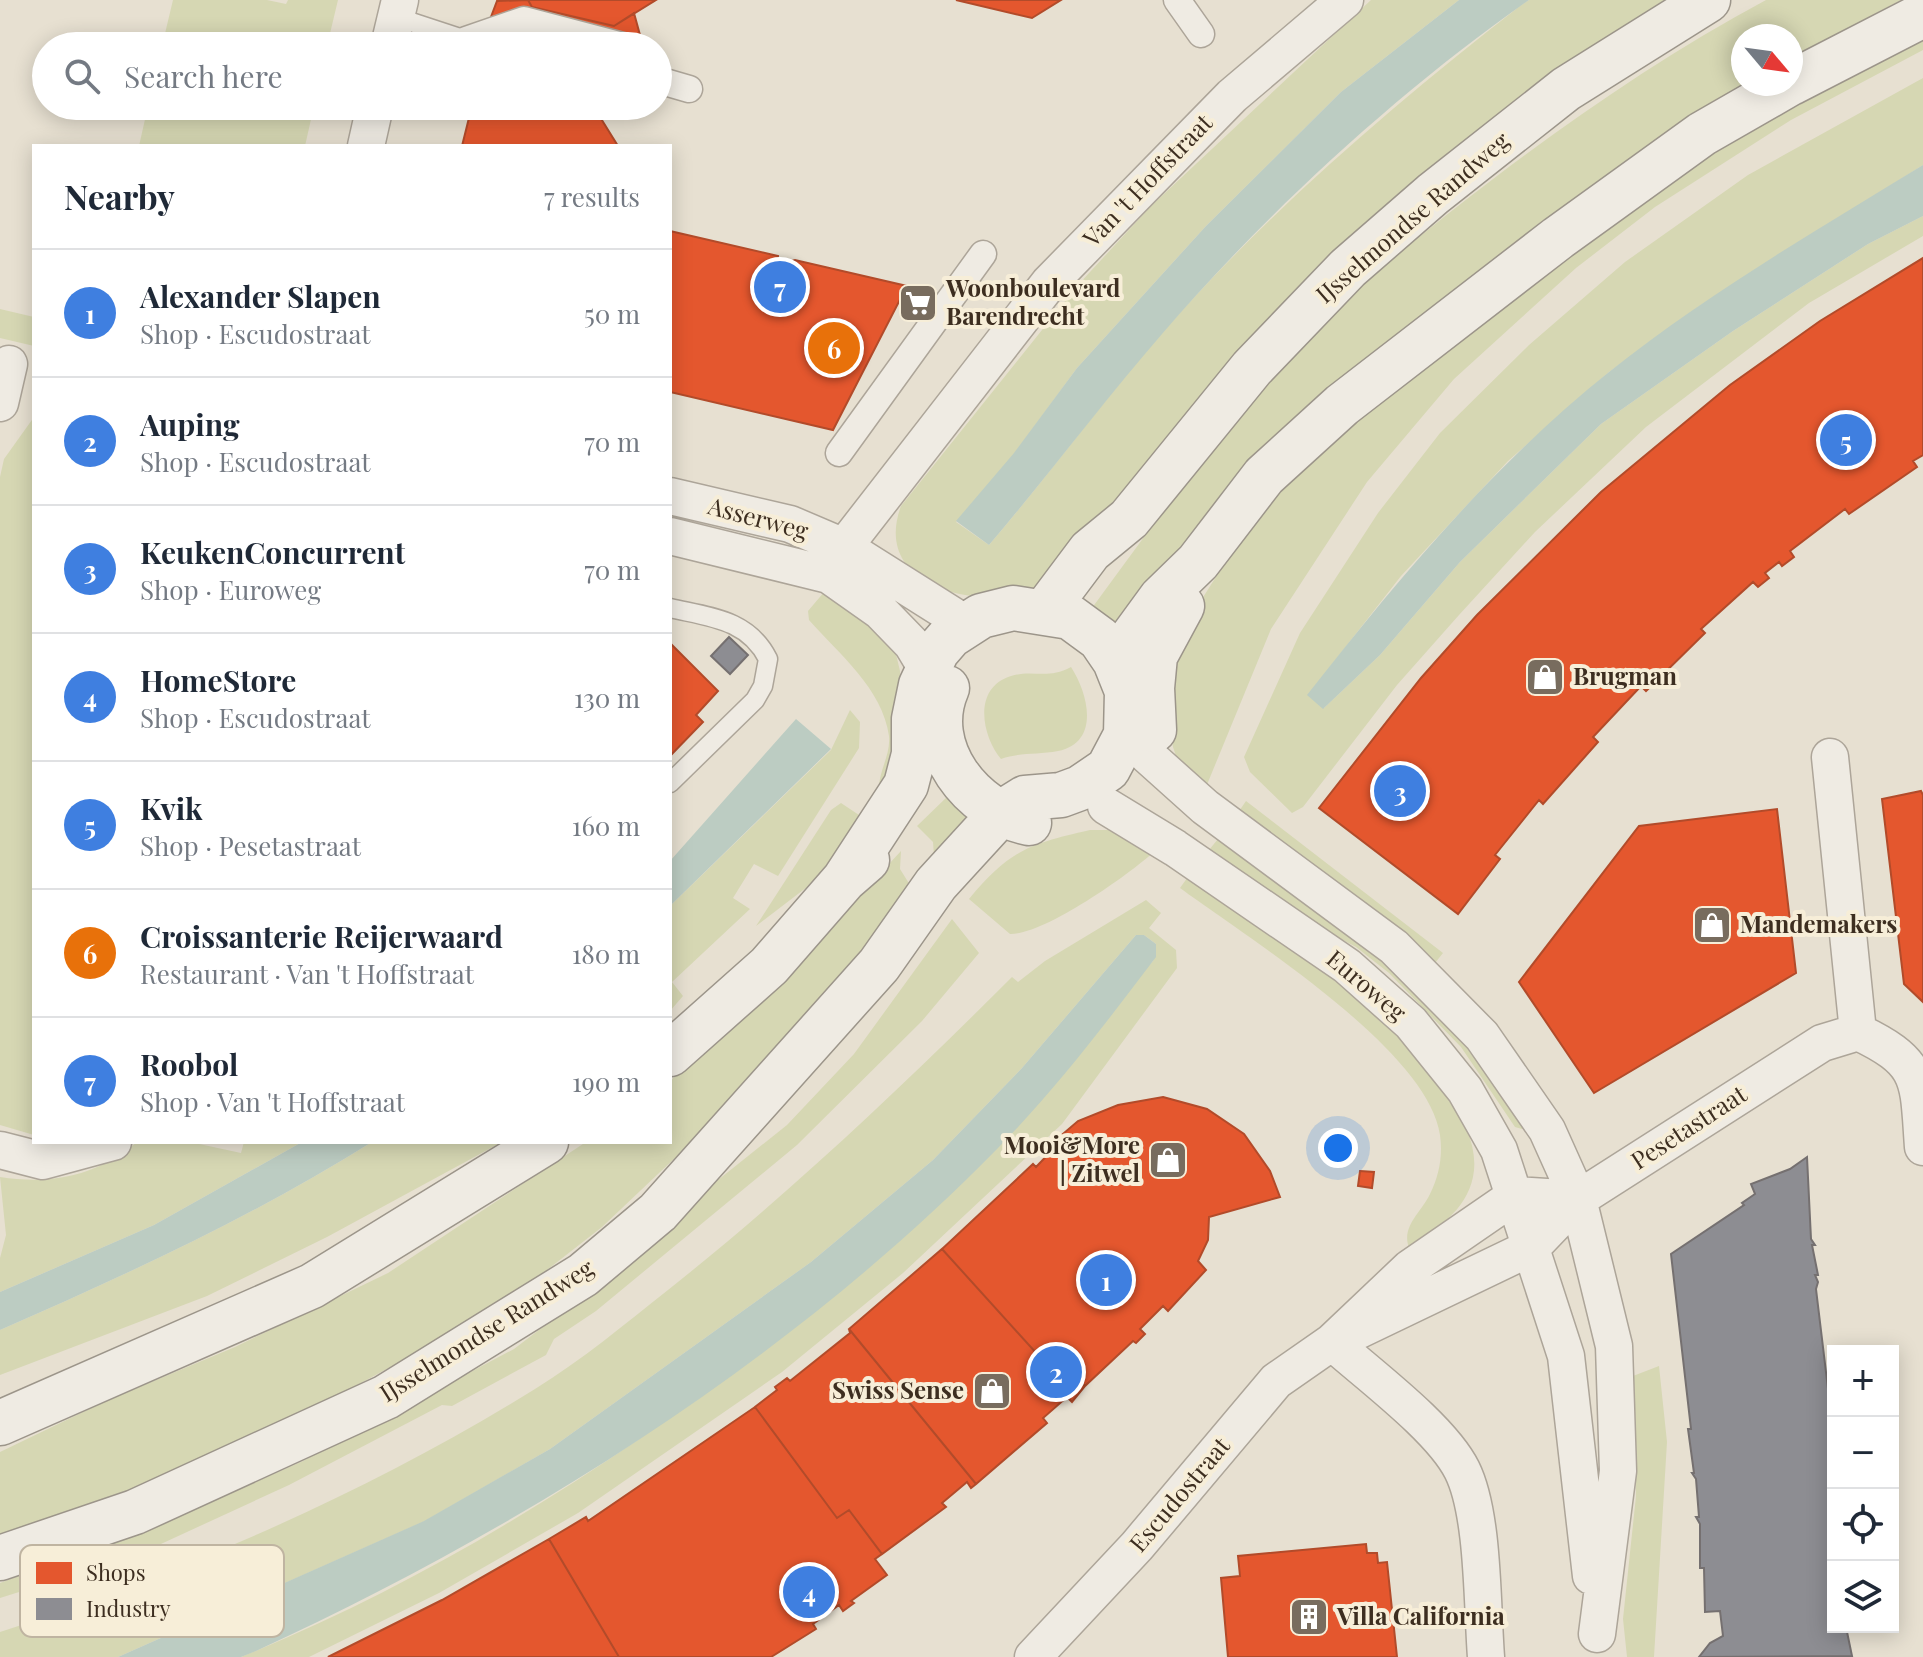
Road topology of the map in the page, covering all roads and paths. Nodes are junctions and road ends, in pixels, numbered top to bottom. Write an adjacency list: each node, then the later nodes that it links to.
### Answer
1 (1177, 0): 9 (street)
2 (1345, 0): 22 (street, Van 't Hoffstraat)
3 (1708, 0): 24 (main road, IJsselmondse Randweg)
4 (1923, 15): 10 (main road)
5 (395, 21): 6 (lane)
6 (432, 32)
7 (496, 32): 8 (street)
8 (570, 32)
9 (1201, 34)
10 (1803, 76)
11 (672, 84): 12 (street)
12 (689, 89)
13 (1768, 96): 26 (main road)
14 (372, 120): 15 (street)
15 (366, 144)
16 (983, 254): 19 (street)
17 (14, 365): 18 (street)
18 (0, 403)
19 (839, 453)
20 (672, 496): 22 (street, Asserweg)
21 (672, 536): 22 (street, Asserweg)
22 (837, 561): 25 (street); 27 (street)
23 (672, 609): 31 (lane)
24 (1058, 614): 25 (main road); 26 (main road); 27 (main road)
25 (966, 624): 27 (main road)
26 (1134, 666): 28 (main road)
27 (936, 682): 29 (main road)
28 (1136, 745): 32 (main road); 33 (main road); 41 (street, Euroweg)
29 (931, 757): 33 (main road); 35 (main road)
30 (1830, 757): 34 (street)
31 (672, 781)
32 (1106, 806): 33 (main road); 40 (street, Euroweg)
33 (1013, 818): 45 (main road, IJsselmondse Randweg)
34 (1858, 1032): 38 (street); 41 (street, Pesetastraat)
35 (672, 1052)
36 (106, 1144): 39 (street)
37 (543, 1144): 44 (main road)
38 (1923, 1147)
39 (0, 1150)
40 (1516, 1195): 41 (street); 42 (street, Euroweg); 43 (street, Escudostraat)
41 (1578, 1199): 42 (street); 48 (street, Euroweg)
42 (1532, 1247): 43 (street, Escudostraat); 48 (street, Euroweg)
43 (1332, 1342): 49 (street, Escudostraat); 50 (street)
44 (0, 1423)
45 (38, 1545)
46 (20, 1551): 47 (main road, IJsselmondse Randweg)
47 (0, 1558)
48 (1598, 1646)
49 (1033, 1657)
50 (1486, 1657)

